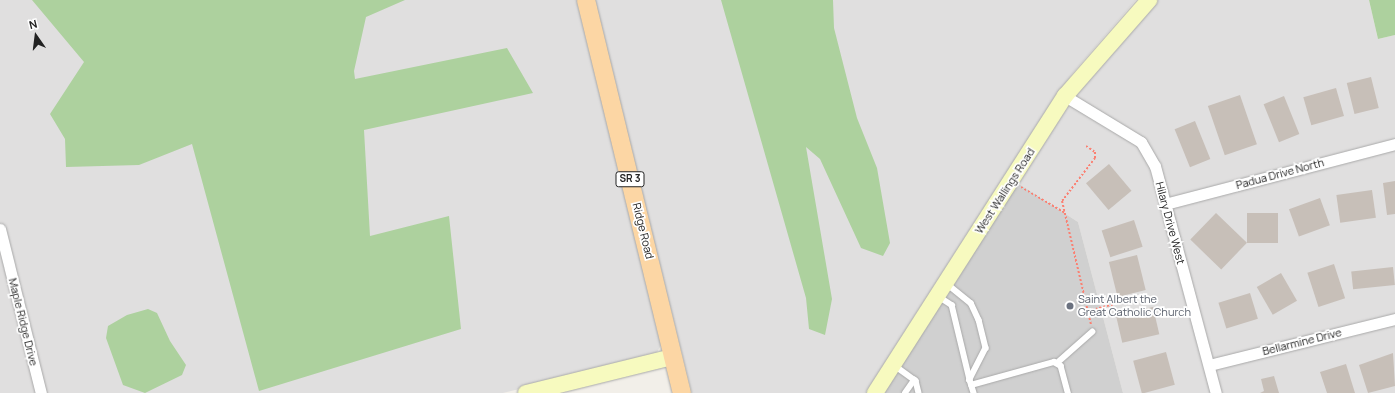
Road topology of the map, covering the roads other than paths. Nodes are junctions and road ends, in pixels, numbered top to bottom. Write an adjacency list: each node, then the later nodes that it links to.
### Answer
1 (586, 0): 11 (main road, Ridge Road / SR 3)
2 (1149, 0): 3 (street, West Wallings Road)
3 (1065, 96): 5 (street, Hilary Drive West); 7 (street, West Wallings Road)
4 (1395, 144): 5 (street, Padua Drive North)
5 (1165, 204): 14 (street, Hilary Drive West)
6 (0, 229): 17 (street, Maple Ridge Drive)
7 (946, 282): 8 (street, West Wallings Road); 16 (lane)
8 (937, 296): 13 (street, West Wallings Road); 16 (lane)
9 (1395, 319): 14 (street, Bellarmine Drive)
10 (1092, 332): 12 (lane)
11 (673, 357): 18 (street); 19 (main road, Ridge Road / SR 3)
12 (1057, 363): 16 (lane); 24 (lane)
13 (894, 364): 15 (lane); 20 (street, West Wallings Road)
14 (1209, 366): 25 (street, Hilary Drive West)
15 (914, 380): 21 (lane); 22 (lane)
16 (970, 382): 23 (lane)
17 (41, 393)
18 (526, 393)
19 (682, 393)
20 (875, 393)
21 (905, 393)
22 (919, 393)
23 (974, 393)
24 (1068, 393)
25 (1216, 393)

